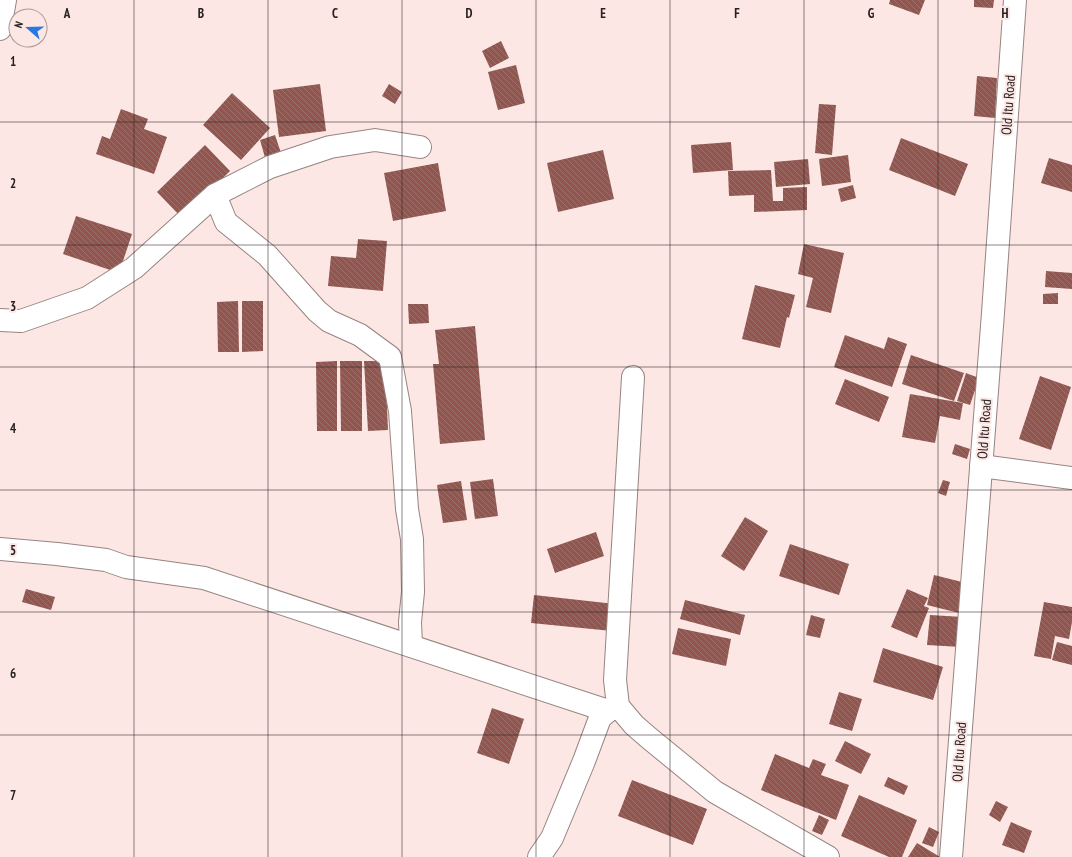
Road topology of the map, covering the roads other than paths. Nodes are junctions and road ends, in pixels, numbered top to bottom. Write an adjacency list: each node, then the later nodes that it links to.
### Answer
1 (5, 0): 3 (street)
2 (1015, 0): 8 (street, Old Itu Road)
3 (0, 29)
4 (420, 147): 5 (street)
5 (215, 195): 6 (street); 11 (street)
6 (0, 320)
7 (634, 377): 12 (street)
8 (981, 466): 9 (street); 15 (street, Old Itu Road)
9 (1072, 478)
10 (0, 550): 11 (street)
11 (411, 645): 12 (street)
12 (613, 708): 13 (street); 14 (street)
13 (538, 857)
14 (828, 857)
15 (951, 857)

